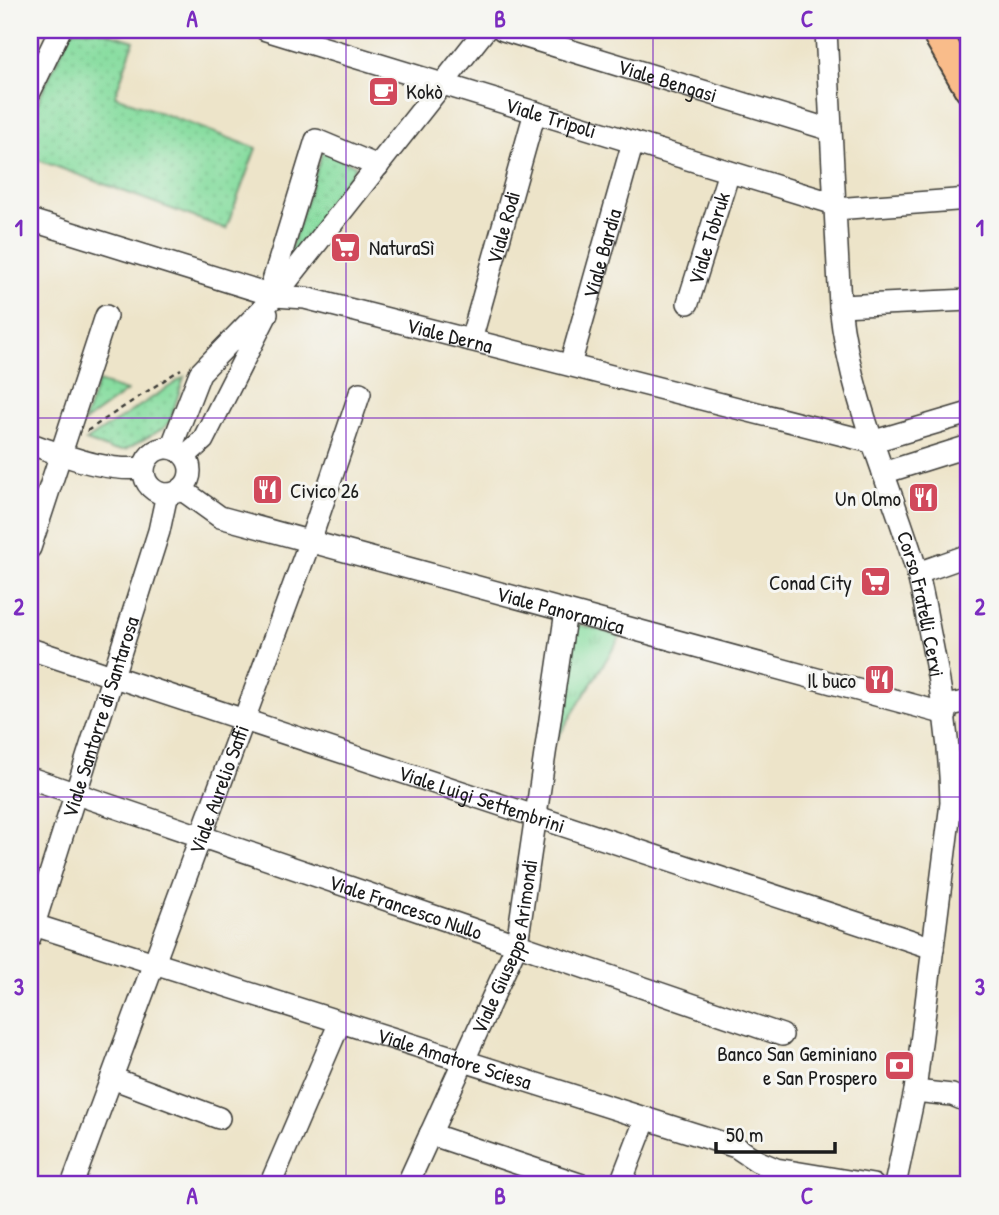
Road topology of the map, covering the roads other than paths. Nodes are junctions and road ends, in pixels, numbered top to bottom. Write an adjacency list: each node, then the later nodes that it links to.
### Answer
1 (60, 30): 9 (street)
2 (266, 30): 8 (street, Viale Tripoli)
3 (485, 30): 8 (street)
4 (503, 30): 11 (street, Viale Bengasi)
5 (825, 30): 11 (street, Corso Fratelli Cervi)
6 (935, 30): 7 (main road)
7 (966, 75)
8 (442, 84): 10 (street, Viale Tripoli); 13 (street)
9 (30, 92)
10 (535, 112): 12 (street, Viale Tripoli); 23 (street, Viale Rodi)
11 (831, 130): 16 (street, Corso Fratelli Cervi)
12 (632, 142): 14 (street, Viale Tripoli); 24 (street, Viale Bardia)
13 (378, 166): 18 (street); 18 (street)
14 (729, 172): 16 (street, Viale Tripoli); 20 (street, Viale Tobruk)
15 (969, 199): 16 (street)
16 (835, 206): 21 (street, Corso Fratelli Cervi)
17 (30, 220): 18 (street, Viale Derna)
18 (275, 296): 23 (street, Viale Derna); 31 (street); 31 (street)
19 (969, 300): 21 (street)
20 (688, 303)
21 (840, 306): 27 (street, Corso Fratelli Cervi)
22 (106, 316): 30 (street)
23 (471, 340): 24 (street, Viale Derna)
24 (569, 365): 27 (street, Viale Derna)
25 (360, 393): 35 (street, Viale Aurelio Saffi)
26 (969, 413): 27 (street)
27 (871, 442): 33 (street, Corso Fratelli Cervi)
28 (30, 444): 30 (street)
29 (969, 446): 33 (street)
30 (63, 450): 32 (street); 36 (street)
31 (178, 452): 32 (street); 34 (street)
32 (144, 468): 34 (street)
33 (883, 473): 38 (street, Corso Fratelli Cervi)
34 (174, 492): 35 (street, Viale Panoramica); 41 (street, Viale Santorre di Santarosa)
35 (310, 541): 39 (street, Viale Panoramica); 44 (street, Viale Aurelio Saffi)
36 (30, 548)
37 (969, 555): 38 (street)
38 (918, 573): 43 (street, Corso Fratelli Cervi)
39 (566, 611): 43 (street, Viale Panoramica); 48 (street, Viale Giuseppe Arimondi)
40 (30, 649): 41 (street, Viale Luigi Settembrini)
41 (113, 677): 44 (street, Viale Luigi Settembrini); 46 (street, Viale Santorre di Santarosa)
42 (969, 701): 43 (street)
43 (945, 710): 47 (street, Corso Fratelli Cervi)
44 (244, 720): 48 (street, Viale Luigi Settembrini); 49 (street, Viale Aurelio Saffi)
45 (30, 778): 46 (street, Viale Francesco Nullo)
46 (76, 793): 49 (street, Viale Francesco Nullo); 50 (street, Viale Santorre di Santarosa)
47 (960, 804): 52 (street, Corso Fratelli Cervi)
48 (534, 816): 51 (street, Viale Giuseppe Arimondi); 52 (street, Viale Luigi Settembrini)
49 (201, 836): 51 (street, Viale Francesco Nullo); 53 (street, Viale Aurelio Saffi)
50 (32, 931): 53 (street, Viale Amatore Sciesa)
51 (517, 944): 55 (street, Viale Francesco Nullo); 56 (street, Viale Giuseppe Arimondi)
52 (933, 948): 58 (street, Corso Fratelli Cervi)
53 (154, 963): 54 (street, Viale Amatore Sciesa); 57 (street, Viale Aurelio Saffi)
54 (340, 1022): 56 (street, Viale Amatore Sciesa); 64 (street)
55 (782, 1035)
56 (463, 1061): 61 (street, Viale Amatore Sciesa); 62 (street, Viale Giuseppe Arimondi)
57 (112, 1078): 60 (street); 63 (street, Viale Aurelio Saffi)
58 (915, 1091): 59 (street); 69 (street, Corso Fratelli Cervi)
59 (969, 1102)
60 (219, 1118)
61 (646, 1118): 67 (street); 68 (street, Viale Amatore Sciesa)
62 (430, 1134): 65 (street, Viale Giuseppe Arimondi); 66 (street)
63 (72, 1185)
64 (270, 1185)
65 (407, 1185)
66 (582, 1185)
67 (620, 1185)
68 (873, 1185)
69 (895, 1185)

